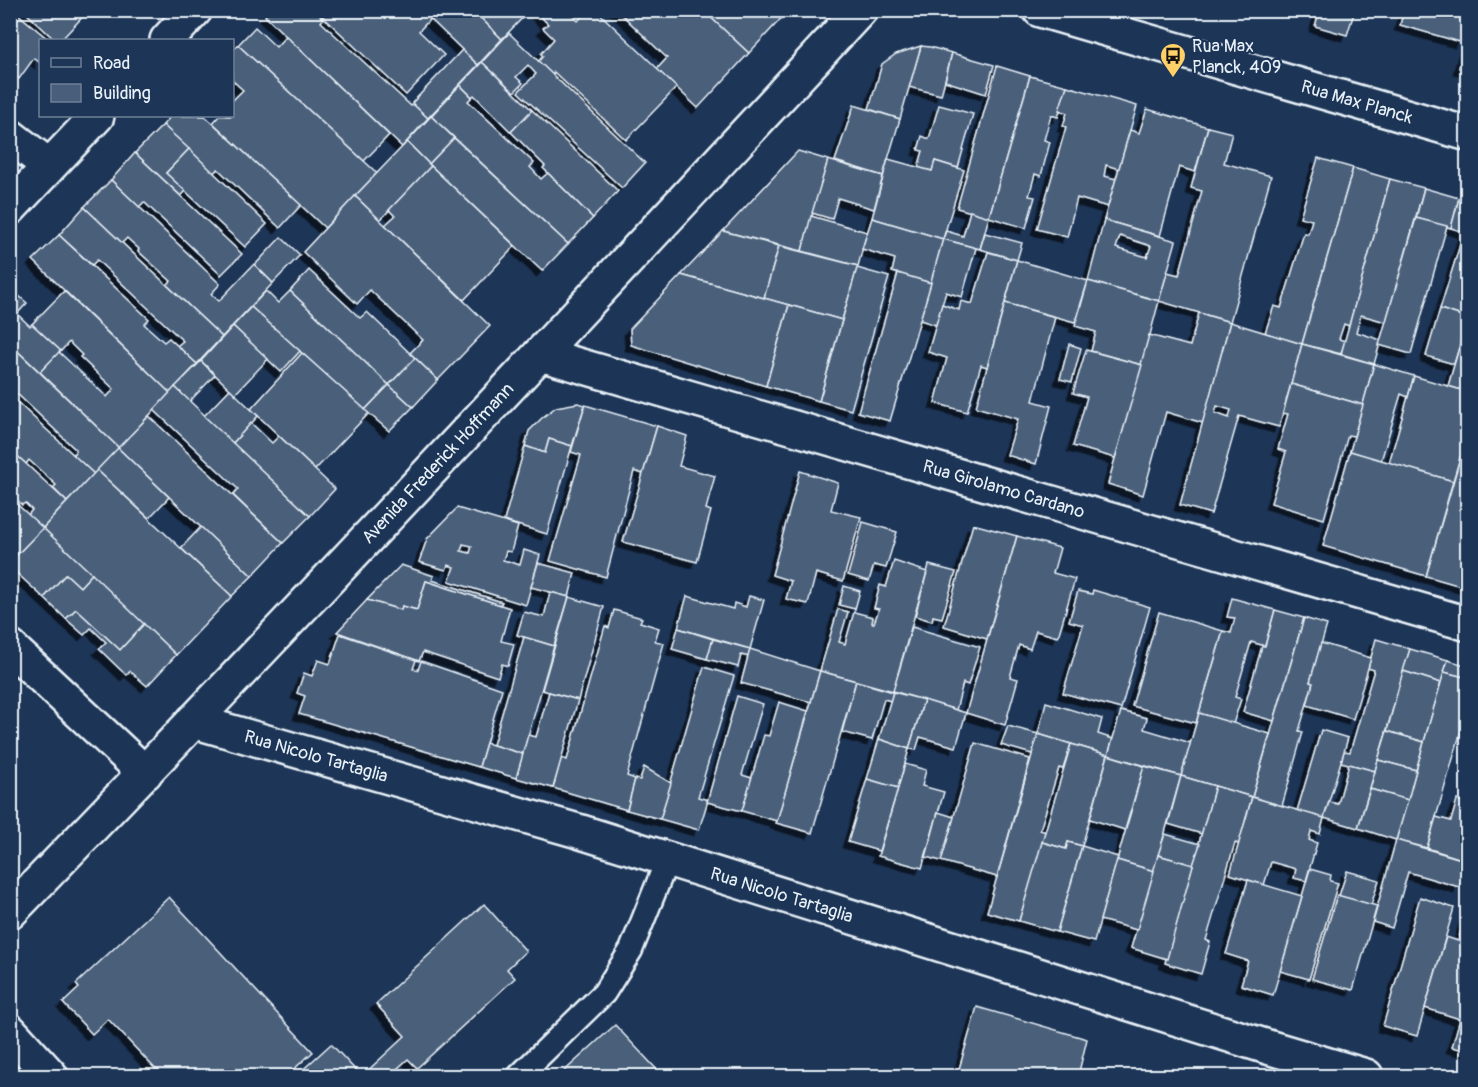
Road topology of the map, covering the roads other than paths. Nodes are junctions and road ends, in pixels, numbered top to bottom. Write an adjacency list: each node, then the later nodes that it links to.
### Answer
1 (195, 10): 4 (street)
2 (860, 10): 10 (street, Avenida Frederick Hoffmann)
3 (1040, 10): 6 (street, Rua Max Planck)
4 (168, 39)
5 (96, 117): 8 (street)
6 (1467, 134)
7 (10, 136): 8 (street)
8 (49, 166): 9 (street)
9 (10, 208)
10 (540, 354): 11 (street, Rua Girolamo Cardano); 13 (street, Avenida Frederick Hoffmann)
11 (1467, 624)
12 (10, 647): 14 (street)
13 (193, 720): 14 (street, Avenida Frederick Hoffmann); 15 (street, Rua Nicolo Tartaglia)
14 (145, 773): 16 (street, Avenida Frederick Hoffmann)
15 (668, 858): 19 (lane); 20 (street, Rua Nicolo Tartaglia)
16 (10, 912)
17 (10, 1031): 18 (street)
18 (51, 1077)
19 (519, 1077)
20 (1366, 1077)

